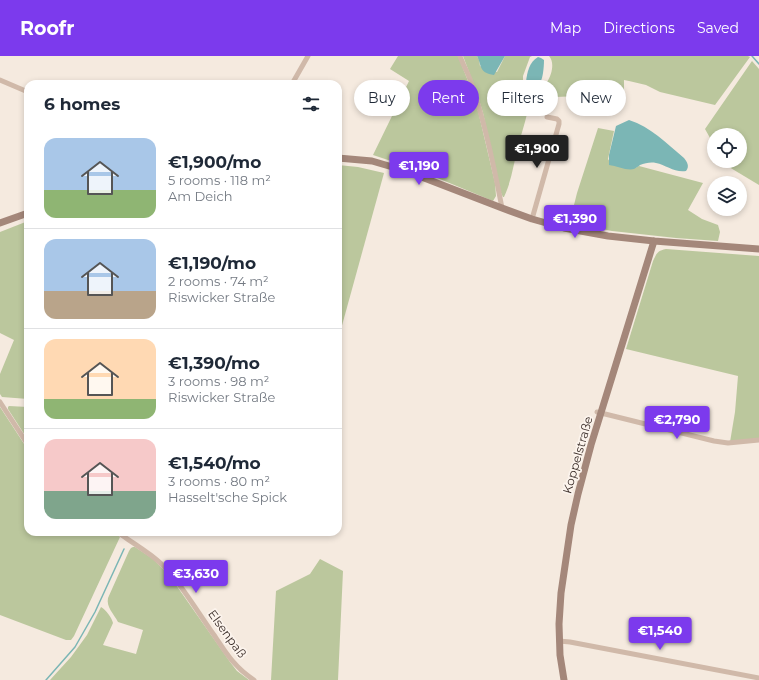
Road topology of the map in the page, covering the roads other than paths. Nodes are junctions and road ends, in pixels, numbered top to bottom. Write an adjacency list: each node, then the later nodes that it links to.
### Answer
1 (308, 56): 4 (street)
2 (460, 56): 8 (street)
3 (0, 80): 5 (street)
4 (294, 80)
5 (24, 90)
6 (547, 117): 10 (street)
7 (342, 158): 8 (street)
8 (502, 208): 10 (street)
9 (24, 214): 11 (street)
10 (532, 218): 12 (street)
11 (0, 223)
12 (654, 241): 13 (street); 15 (street, Koppelstraße)
13 (759, 249)
14 (0, 402): 16 (street)
15 (599, 412): 17 (street); 19 (street, Koppelstraße)
16 (24, 439)
17 (759, 440)
18 (124, 536): 21 (street, Elsenpaß)
19 (559, 641): 20 (street); 22 (street, Koppelstraße)
20 (759, 678)
21 (254, 680)
22 (564, 680)

